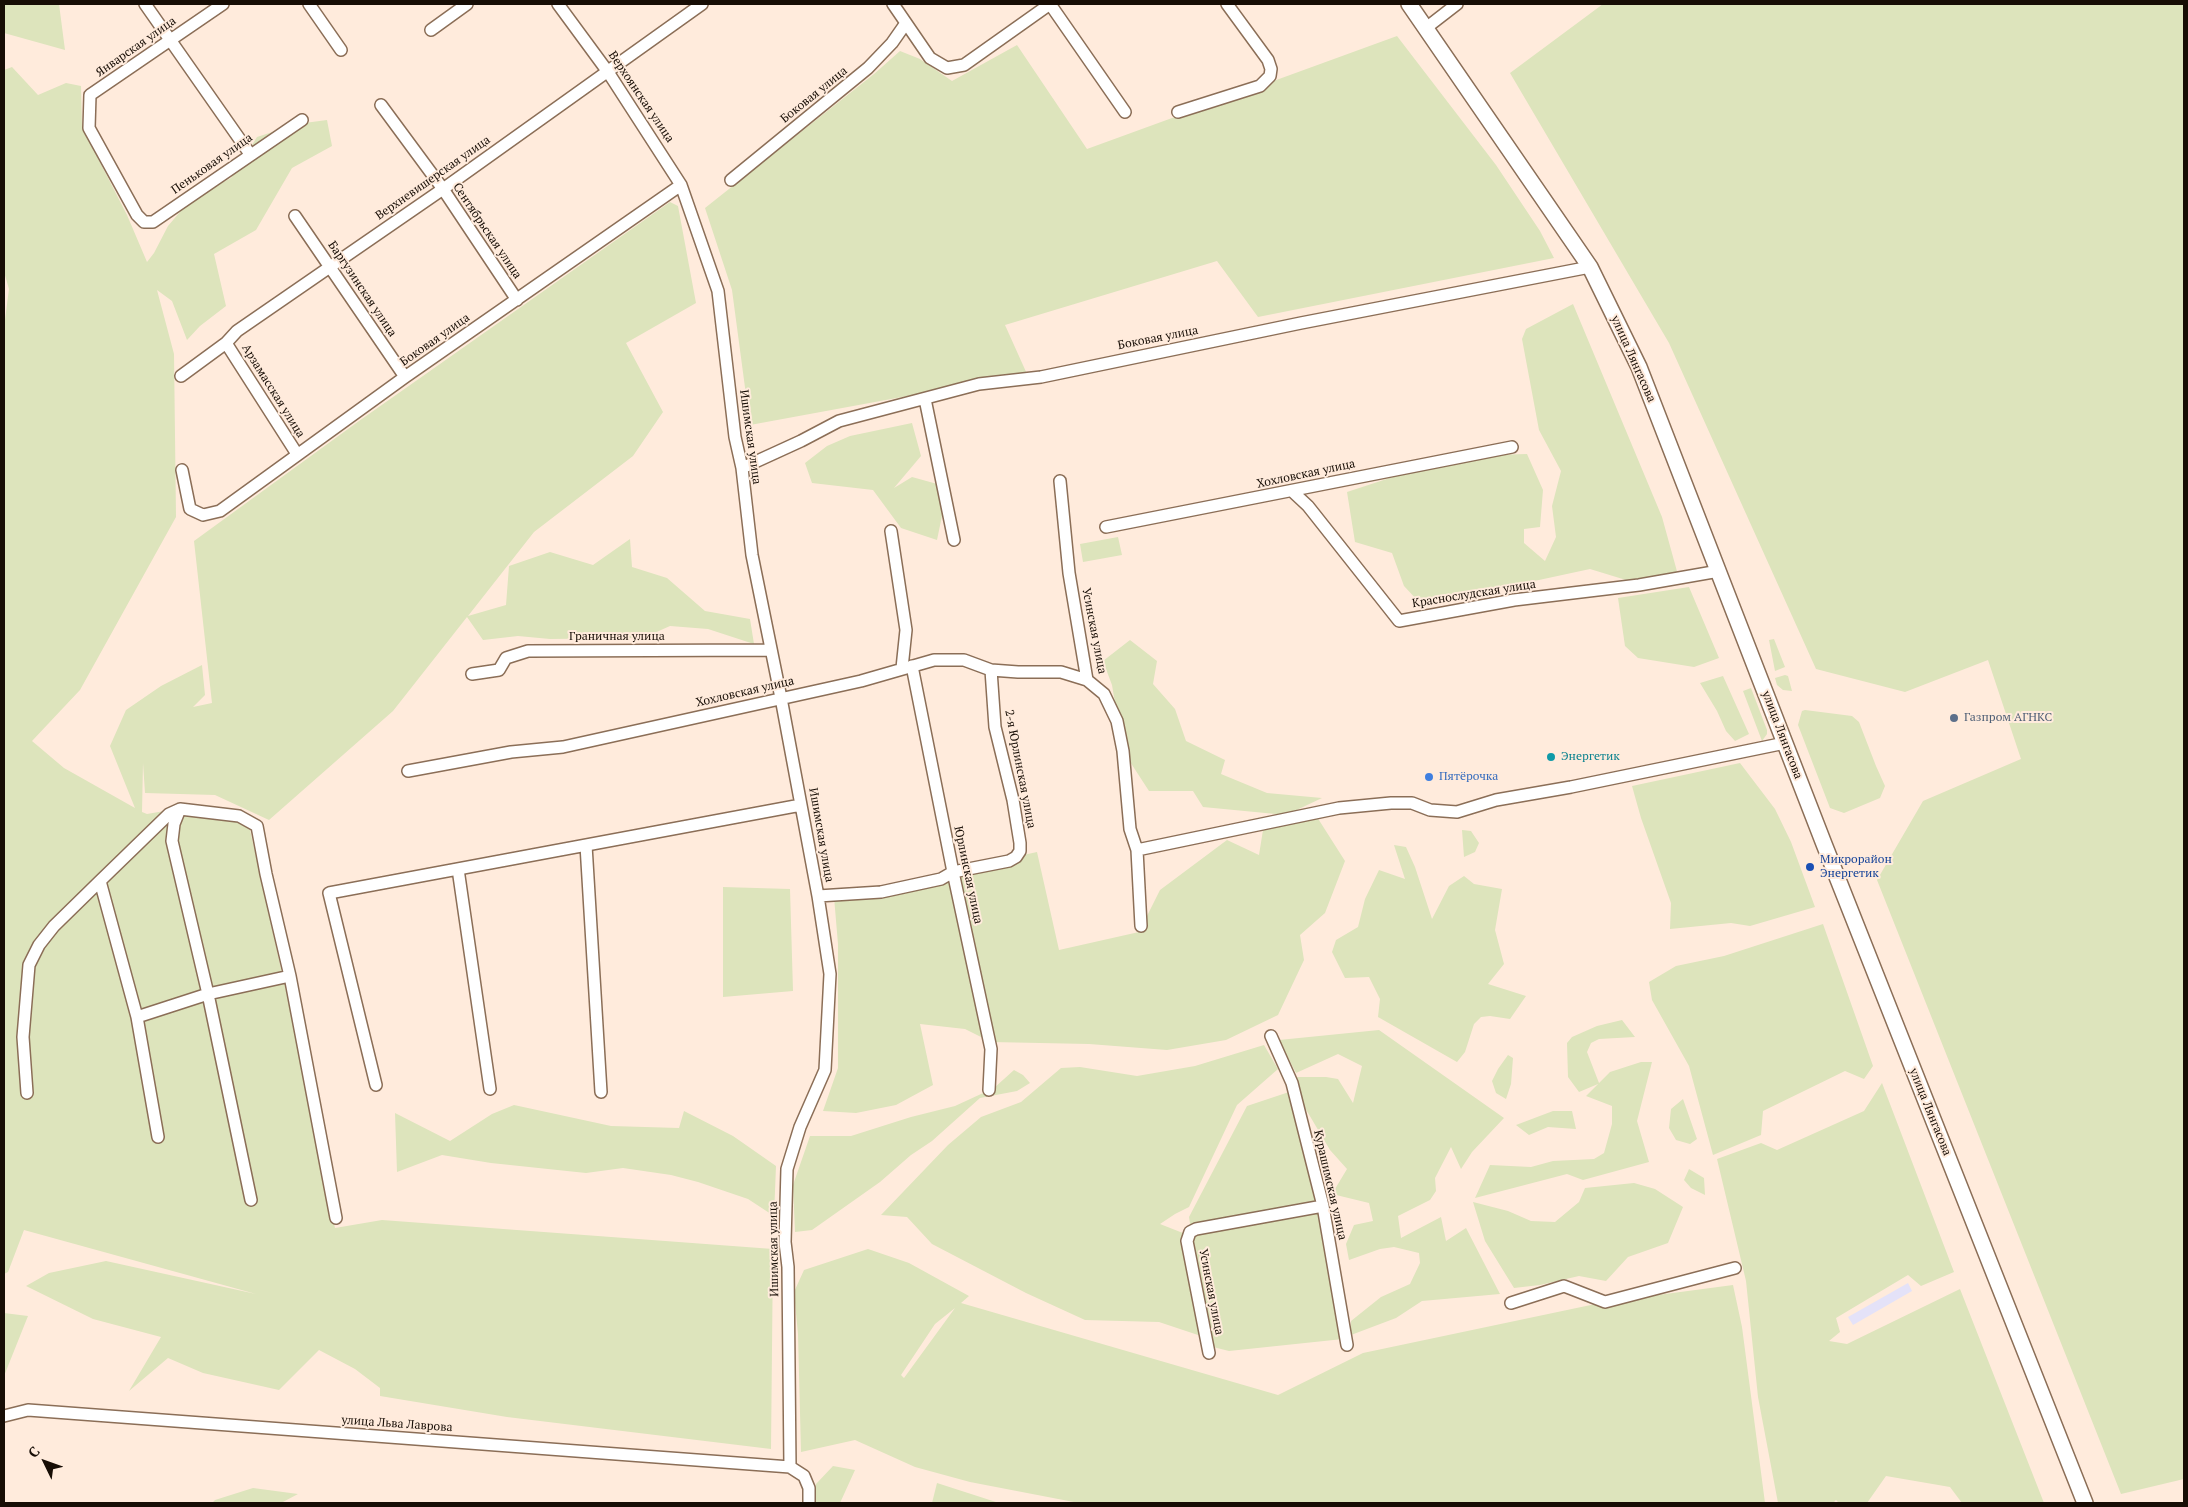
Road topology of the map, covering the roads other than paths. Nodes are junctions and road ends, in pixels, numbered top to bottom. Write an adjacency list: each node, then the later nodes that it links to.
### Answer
1 (145, 4): 15 (street)
2 (223, 4): 15 (street, Январская улица)
3 (309, 4): 16 (street)
4 (467, 4): 14 (street)
5 (558, 4): 17 (street, Верхоянская улица)
6 (702, 4): 17 (street, Верхневишерская улица)
7 (893, 4): 12 (street)
8 (1050, 4): 12 (street); 19 (street)
9 (1227, 4): 20 (street)
10 (1409, 4): 13 (main road, улица Лянгасова)
11 (1457, 4): 13 (street)
12 (906, 23): 23 (street, Боковая улица)
13 (1426, 28): 30 (main road, улица Лянгасова)
14 (431, 30)
15 (170, 40): 22 (street); 27 (street, Январская улица)
16 (341, 50)
17 (608, 72): 24 (street, Верхоянская улица); 25 (street, Верхневишерская улица)
18 (381, 105): 25 (street, Сентябрьская улица)
19 (1125, 112)
20 (1178, 112)
21 (302, 120): 22 (street, Пеньковая улица)
22 (250, 154): 27 (street, Пеньковая улица)
23 (731, 180)
24 (681, 184): 26 (street, Верхоянская улица); 31 (street, Боковая улица)
25 (443, 189): 29 (street, Верхневишерская улица); 31 (street, Сентябрьская улица)
26 (692, 211): 38 (street, Ишимская улица)
27 (137, 215)
28 (295, 216): 29 (street, Баргузинская улица)
29 (330, 266): 32 (street, Верхневишерская улица); 34 (street, Баргузинская улица)
30 (1590, 267): 35 (street, Боковая улица); 45 (main road, улица Лянгасова)
31 (517, 300): 34 (street, Боковая улица)
32 (226, 343): 33 (street, Верхневишерская улица); 37 (street, Арзамасская улица)
33 (181, 376)
34 (405, 377): 37 (street, Боковая улица)
35 (925, 399): 38 (street, Боковая улица); 44 (street)
36 (1512, 447): 41 (street, Хохловская улица)
37 (296, 454): 39 (street, Боковая улица)
38 (742, 468): 46 (street, Ишимская улица)
39 (182, 470)
40 (1060, 480): 50 (street, Усинская улица)
41 (1293, 492): 42 (street, Хохловская улица); 45 (street, Краснослудская улица)
42 (1106, 527)
43 (891, 532): 47 (street, Юрлинская улица)
44 (954, 540)
45 (1719, 571): 52 (main road, улица Лянгасова)
46 (770, 650): 49 (street, Граничная улица); 51 (street, Ишимская улица)
47 (907, 667): 48 (street, Хохловская улица); 51 (street, Хохловская улица); 59 (street, Юрлинская улица)
48 (991, 670): 50 (street, Хохловская улица); 59 (street, 2-я Юрлинская улица)
49 (472, 674)
50 (1087, 680): 57 (street, Усинская улица)
51 (781, 698): 53 (street, Хохловская улица); 54 (street, Ишимская улица)
52 (1785, 743): 57 (street); 83 (main road, улица Лянгасова)
53 (408, 771)
54 (801, 806): 56 (street); 61 (street, Ишимская улица)
55 (180, 809): 60 (street); 63 (street); 64 (street)
56 (586, 845): 58 (street); 70 (street)
57 (1137, 850): 62 (street, Усинская улица)
58 (458, 869): 67 (street); 68 (street)
59 (953, 872): 61 (street); 69 (street, Юрлинская улица)
60 (100, 881): 65 (street); 71 (street)
61 (818, 896): 81 (street, Ишимская улица)
62 (1141, 926)
63 (290, 976): 64 (street); 75 (street)
64 (208, 994): 65 (street); 73 (street)
65 (136, 1016): 72 (street)
66 (1271, 1036): 74 (street, Курашимская улица)
67 (376, 1085)
68 (490, 1089)
69 (989, 1090)
70 (601, 1092)
71 (27, 1093)
72 (158, 1137)
73 (251, 1200)
74 (1323, 1206): 78 (street, Курашимская улица); 79 (street, Усинская улица)
75 (336, 1218)
76 (1735, 1268): 77 (street)
77 (1512, 1303)
78 (1347, 1345)
79 (1209, 1352)
80 (4, 1416): 81 (street, улица Льва Лаврова)
81 (790, 1467): 82 (street)
82 (809, 1503)
83 (2085, 1503)

